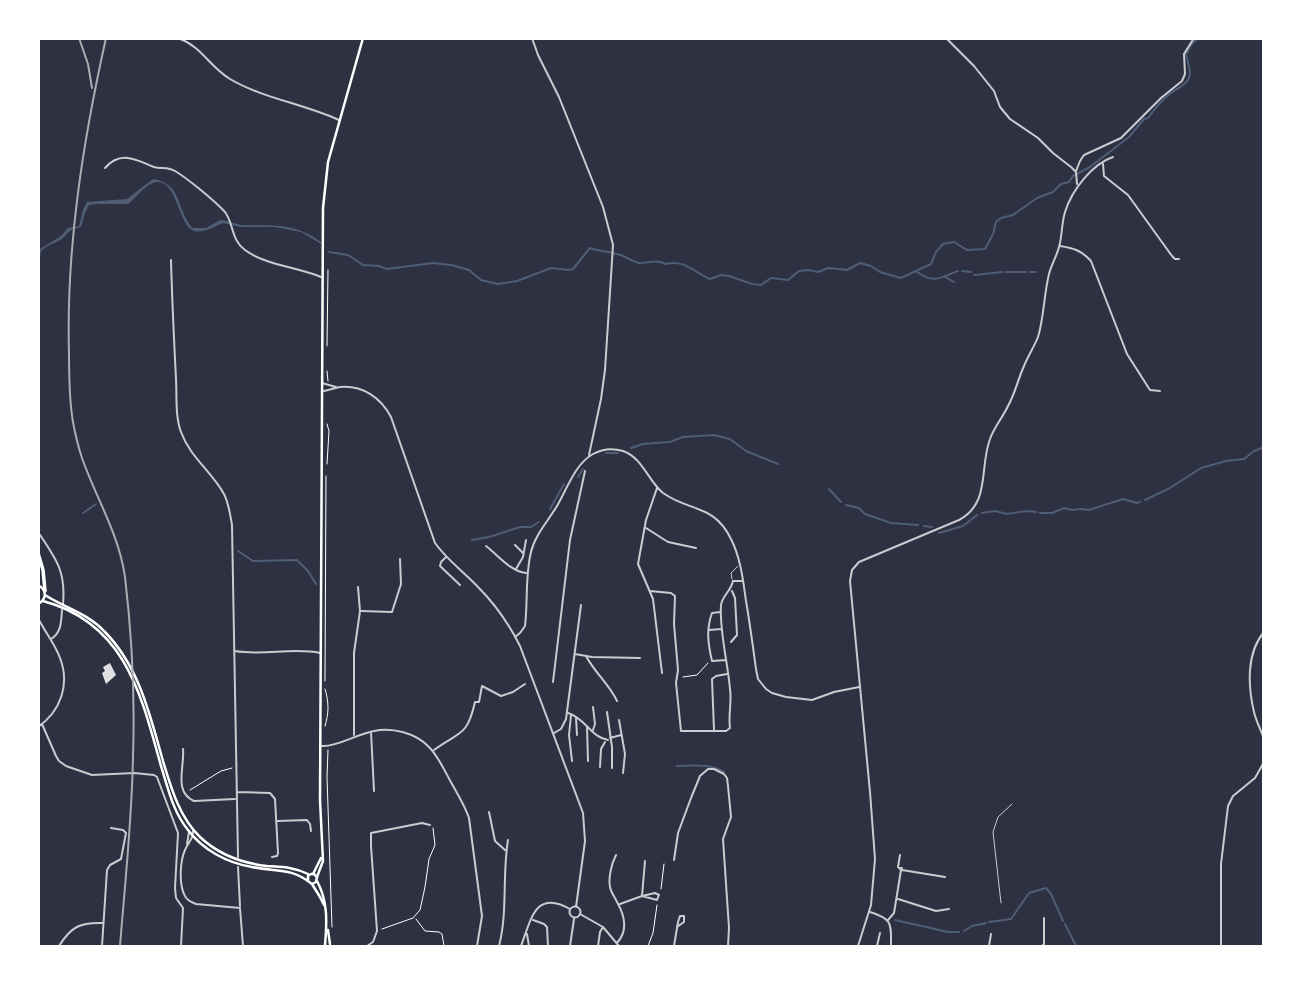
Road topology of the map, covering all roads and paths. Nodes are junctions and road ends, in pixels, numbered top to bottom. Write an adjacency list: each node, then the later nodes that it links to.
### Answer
1 (178, 38): 6 (street)
2 (363, 38): 6 (main road)
3 (532, 38): 25 (street)
4 (946, 38): 10 (street)
5 (1194, 38): 10 (street)
6 (340, 120): 16 (main road)
7 (1114, 157): 8 (street)
8 (1102, 163): 11 (street); 13 (street)
9 (105, 168): 16 (street)
10 (1076, 174): 11 (street)
11 (1079, 187): 12 (street)
12 (1059, 246): 23 (street); 73 (street)
13 (1179, 259)
14 (171, 260): 61 (street)
15 (327, 270): 17 (path)
16 (323, 278): 19 (main road)
17 (327, 346)
18 (327, 370): 20 (path)
19 (322, 383): 20 (street); 22 (main road)
20 (328, 384): 21 (street)
21 (337, 387): 22 (street); 36 (street)
22 (323, 391): 62 (main road)
23 (1160, 391)
24 (326, 421): 83 (path)
25 (589, 456): 27 (street); 40 (street)
26 (585, 471): 71 (street)
27 (657, 487): 28 (street); 38 (street)
28 (645, 527): 33 (street); 47 (street)
29 (38, 532): 59 (street)
30 (526, 540): 35 (street)
31 (514, 545): 35 (street)
32 (486, 546): 39 (street)
33 (696, 548)
34 (38, 553): 48 (highway)
35 (524, 553): 39 (street)
36 (446, 557): 44 (street); 58 (street)
37 (400, 559): 52 (street)
38 (741, 565): 41 (lane); 42 (street)
39 (516, 569): 40 (street)
40 (527, 573): 58 (street)
41 (733, 581): 42 (street); 46 (street)
42 (743, 581): 73 (street)
43 (38, 585): 48 (main road)
44 (460, 585)
45 (358, 587): 52 (street)
46 (731, 590): 53 (street); 60 (street)
47 (650, 591): 68 (street); 70 (street)
48 (45, 593): 49 (main road); 50 (main road)
49 (41, 604): 50 (main road)
50 (58, 604): 114 (main road)
51 (581, 605): 63 (street)
52 (360, 611): 90 (street)
53 (721, 612): 55 (street); 56 (street)
54 (38, 618): 59 (street)
55 (723, 629): 56 (street); 66 (street)
56 (708, 630): 67 (street)
57 (1264, 632): 91 (street)
58 (515, 637): 87 (street)
59 (50, 639): 80 (street)
60 (731, 642)
61 (234, 651): 62 (street); 102 (street)
62 (321, 653): 94 (main road)
63 (574, 654): 64 (street); 77 (street)
64 (586, 656): 65 (street); 74 (street)
65 (640, 658)
66 (727, 659): 67 (street); 69 (street)
67 (712, 661): 70 (path)
68 (662, 673)
69 (729, 674): 85 (street); 85 (street)
70 (677, 677): 85 (street)
71 (553, 682)
72 (525, 684): 97 (street)
73 (860, 687): 148 (street)
74 (617, 701)
75 (593, 707): 84 (street)
76 (607, 712): 92 (street)
77 (567, 713): 78 (street); 87 (street)
78 (573, 715): 81 (street); 88 (street); 98 (street)
79 (619, 720): 89 (street)
80 (43, 724): 82 (street); 170 (street)
81 (587, 726): 84 (street); 99 (street)
82 (38, 727)
83 (324, 729)
84 (592, 731): 93 (street)
85 (714, 731)
86 (370, 732): 90 (street); 97 (street); 105 (street)
87 (554, 733): 143 (street)
88 (577, 735)
89 (622, 735): 92 (street); 104 (street)
90 (354, 736): 95 (street)
91 (1264, 738)
92 (610, 739): 93 (street); 103 (street)
93 (606, 741): 101 (street)
94 (321, 746): 95 (street); 120 (main road)
95 (328, 746): 159 (path)
96 (183, 749): 107 (street)
97 (433, 751): 173 (street)
98 (572, 761)
99 (588, 761)
100 (1264, 762): 188 (street)
101 (600, 767)
102 (236, 768): 106 (street); 107 (path)
103 (612, 768)
104 (623, 773)
105 (374, 791)
106 (236, 792): 108 (street); 111 (street)
107 (185, 793): 108 (street)
108 (236, 799): 123 (street)
109 (1012, 804): 141 (lane)
110 (489, 812): 119 (street)
111 (276, 821): 115 (street); 124 (street)
112 (430, 825): 150 (path); 160 (street)
113 (111, 828): 155 (street)
114 (191, 831): 116 (main road); 118 (street); 125 (main road)
115 (310, 831)
116 (194, 838): 118 (street); 125 (main road)
117 (508, 840): 119 (street)
118 (186, 848): 144 (street)
119 (506, 850): 174 (street)
120 (322, 855): 132 (main road); 134 (main road)
121 (616, 855): 142 (street)
122 (900, 855): 131 (street)
123 (238, 857)
124 (272, 857)
125 (232, 860): 128 (main road)
126 (674, 860): 182 (street)
127 (645, 861): 138 (street)
128 (245, 864): 132 (main road); 135 (main road)
129 (664, 864): 137 (path)
130 (238, 867): 144 (street)
131 (900, 869): 133 (street); 139 (street)
132 (311, 875): 134 (main road); 135 (main road)
133 (945, 877)
134 (317, 879): 136 (main road); 145 (main road)
135 (308, 880): 136 (main road)
136 (312, 884): 145 (main road)
137 (659, 895): 138 (street); 140 (street)
138 (642, 896): 140 (street); 142 (street)
139 (897, 899): 147 (street); 154 (street)
140 (657, 900): 180 (path)
141 (1001, 903)
142 (619, 904): 165 (street)
143 (576, 907): 146 (street); 149 (street)
144 (240, 908): 171 (street)
145 (325, 908): 157 (main road)
146 (570, 909): 151 (street); 153 (street)
147 (949, 909)
148 (869, 912): 154 (street); 183 (street)
149 (580, 914): 151 (street); 156 (street)
150 (414, 918): 160 (path); 172 (path)
151 (575, 918): 178 (street)
152 (1044, 918): 187 (street)
153 (532, 919): 161 (street); 177 (street)
154 (888, 920): 185 (street)
155 (103, 923): 168 (street); 169 (street)
156 (603, 926): 165 (street); 179 (street)
157 (327, 927): 164 (main road); 166 (main road)
158 (677, 928): 181 (street)
159 (332, 929)
160 (377, 931): 167 (street)
161 (527, 932): 175 (street); 176 (street)
162 (880, 933): 184 (street)
163 (990, 934): 186 (street)
164 (332, 945): 166 (main road)
165 (618, 945)
166 (324, 946)
167 (369, 946)
168 (59, 947)
169 (102, 947)
170 (181, 947)
171 (243, 947)
172 (444, 947)
173 (477, 947)
174 (499, 947)
175 (521, 947)
176 (529, 947)
177 (548, 947)
178 (570, 947)
179 (598, 947)
180 (648, 947)
181 (674, 947)
182 (728, 947)
183 (858, 947)
184 (877, 947)
185 (891, 947)
186 (989, 947)
187 (1042, 947)
188 (1221, 947)

